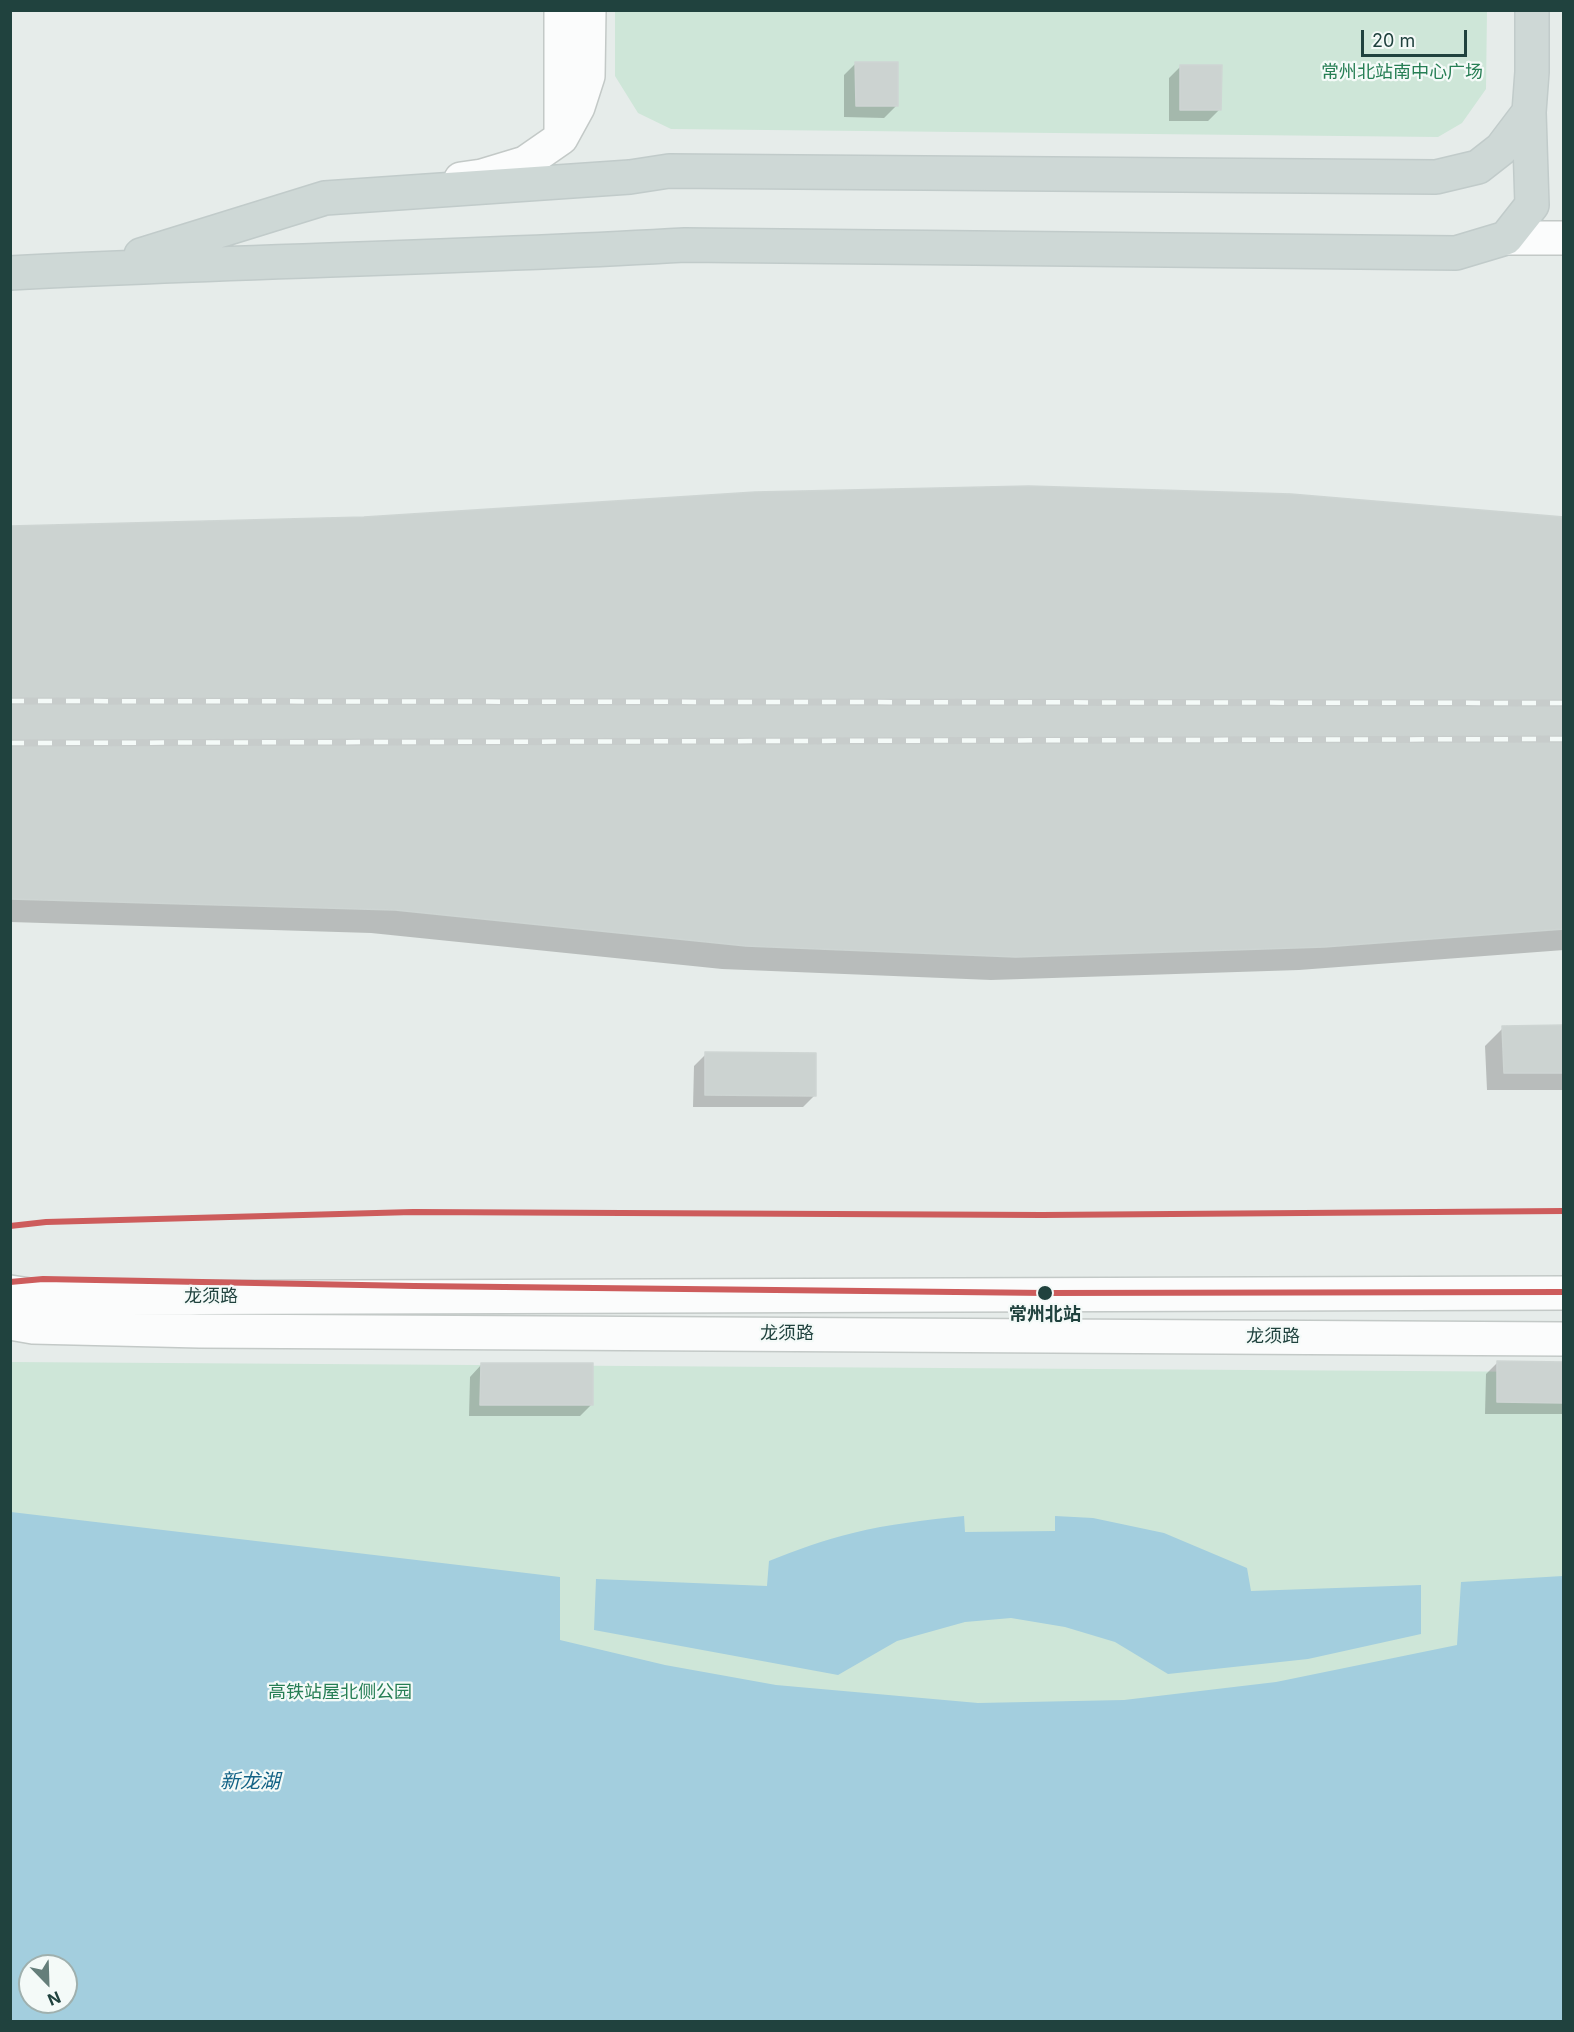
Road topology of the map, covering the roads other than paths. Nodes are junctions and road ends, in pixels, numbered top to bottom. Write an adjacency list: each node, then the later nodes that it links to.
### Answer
1 (561, 10): 5 (street)
2 (589, 10): 5 (street)
3 (1532, 10): 4 (main road)
4 (1529, 112): 6 (main road); 7 (main road)
5 (561, 138): 6 (street)
6 (325, 198): 9 (main road)
7 (1506, 238): 8 (street); 9 (main road)
8 (1563, 238)
9 (99, 268): 10 (main road)
10 (10, 273)
11 (10, 1292): 12 (street, 龙须路)
12 (1563, 1293)
13 (10, 1323): 14 (street, 龙须路)
14 (1563, 1339)

